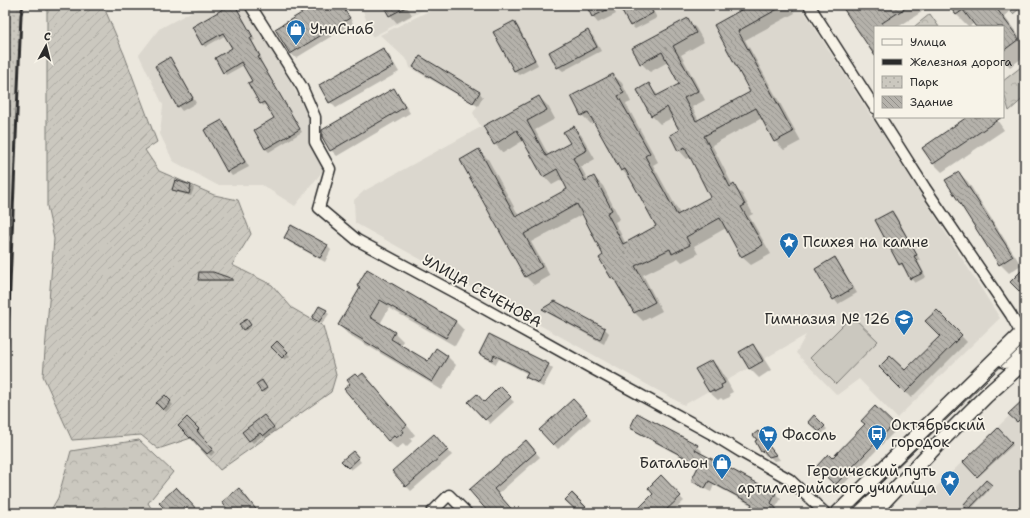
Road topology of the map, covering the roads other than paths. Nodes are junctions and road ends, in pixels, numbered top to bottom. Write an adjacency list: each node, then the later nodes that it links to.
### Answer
1 (250, 5): 12 (street, УЛИЦА СЕЧЕНОВА)
2 (810, 5): 3 (street)
3 (874, 106)
4 (881, 118): 5 (street)
5 (1024, 339): 7 (main road); 8 (main road)
6 (1025, 361): 7 (main road)
7 (986, 396): 9 (main road)
8 (929, 424): 13 (main road); 14 (main road)
9 (913, 470): 15 (main road); 16 (main road)
10 (431, 513): 11 (street)
11 (467, 513)
12 (825, 513)
13 (838, 513)
14 (850, 513)
15 (859, 513)
16 (873, 513)

